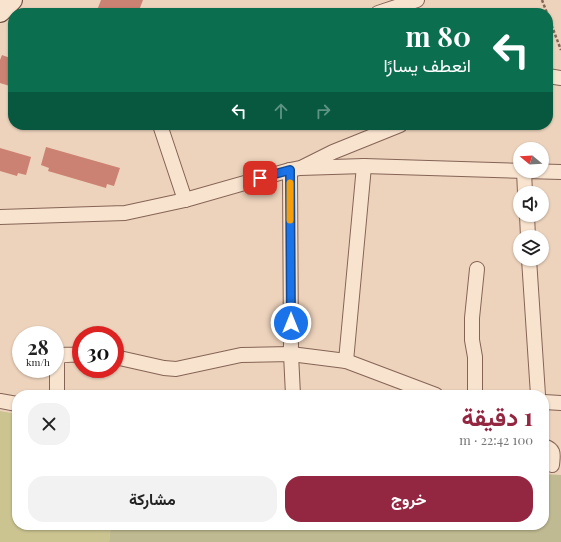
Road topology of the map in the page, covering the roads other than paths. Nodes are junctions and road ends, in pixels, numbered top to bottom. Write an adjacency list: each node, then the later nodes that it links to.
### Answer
1 (12, 0): 4 (main road)
2 (417, 0): 3 (street)
3 (393, 8)
4 (0, 12)
5 (162, 130): 12 (street)
6 (388, 130): 8 (street)
7 (364, 166): 8 (street); 9 (street); 19 (street)
8 (295, 169): 12 (street); 16 (street)
9 (513, 171)
10 (549, 172): 11 (street)
11 (561, 172)
12 (185, 200): 13 (street)
13 (0, 217)
14 (529, 266): 24 (street)
15 (477, 269): 23 (street)
16 (291, 354): 18 (street); 19 (street); 21 (street)
17 (72, 355): 20 (street)
18 (124, 359)
19 (346, 361): 22 (street)
20 (57, 390)
21 (293, 390)
22 (423, 390)
23 (475, 390)
24 (538, 390)
25 (0, 401): 27 (street)
26 (549, 402): 28 (street)
27 (12, 403)
28 (561, 403)
29 (549, 448): 30 (street)
30 (552, 465)

